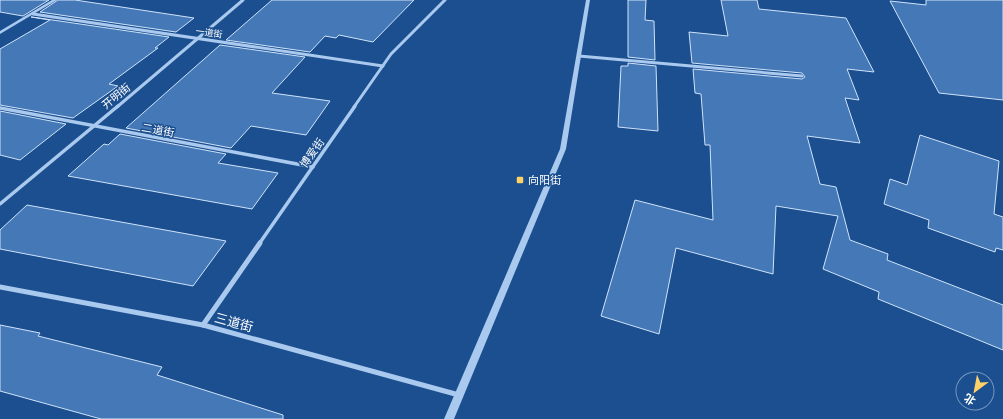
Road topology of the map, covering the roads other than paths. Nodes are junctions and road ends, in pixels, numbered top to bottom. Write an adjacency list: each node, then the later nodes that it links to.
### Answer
1 (55, 0): 5 (street)
2 (243, 0): 7 (street, 开明街)
3 (446, 0): 9 (street, 博爱街)
4 (588, 0): 8 (street)
5 (33, 14): 6 (street); 7 (street, 一道街)
6 (0, 33)
7 (199, 39): 9 (street, 一道街); 12 (street, 开明街)
8 (579, 56): 10 (street); 17 (street)
9 (383, 66): 13 (street, 博爱街)
10 (802, 76)
11 (0, 108): 12 (street, 二道街)
12 (93, 127): 13 (street, 二道街); 14 (street, 开明街)
13 (312, 167): 16 (street, 博爱街)
14 (0, 204)
15 (0, 287): 16 (street, 三道街)
16 (203, 325): 17 (street, 三道街)
17 (459, 395): 18 (street)
18 (449, 419)

